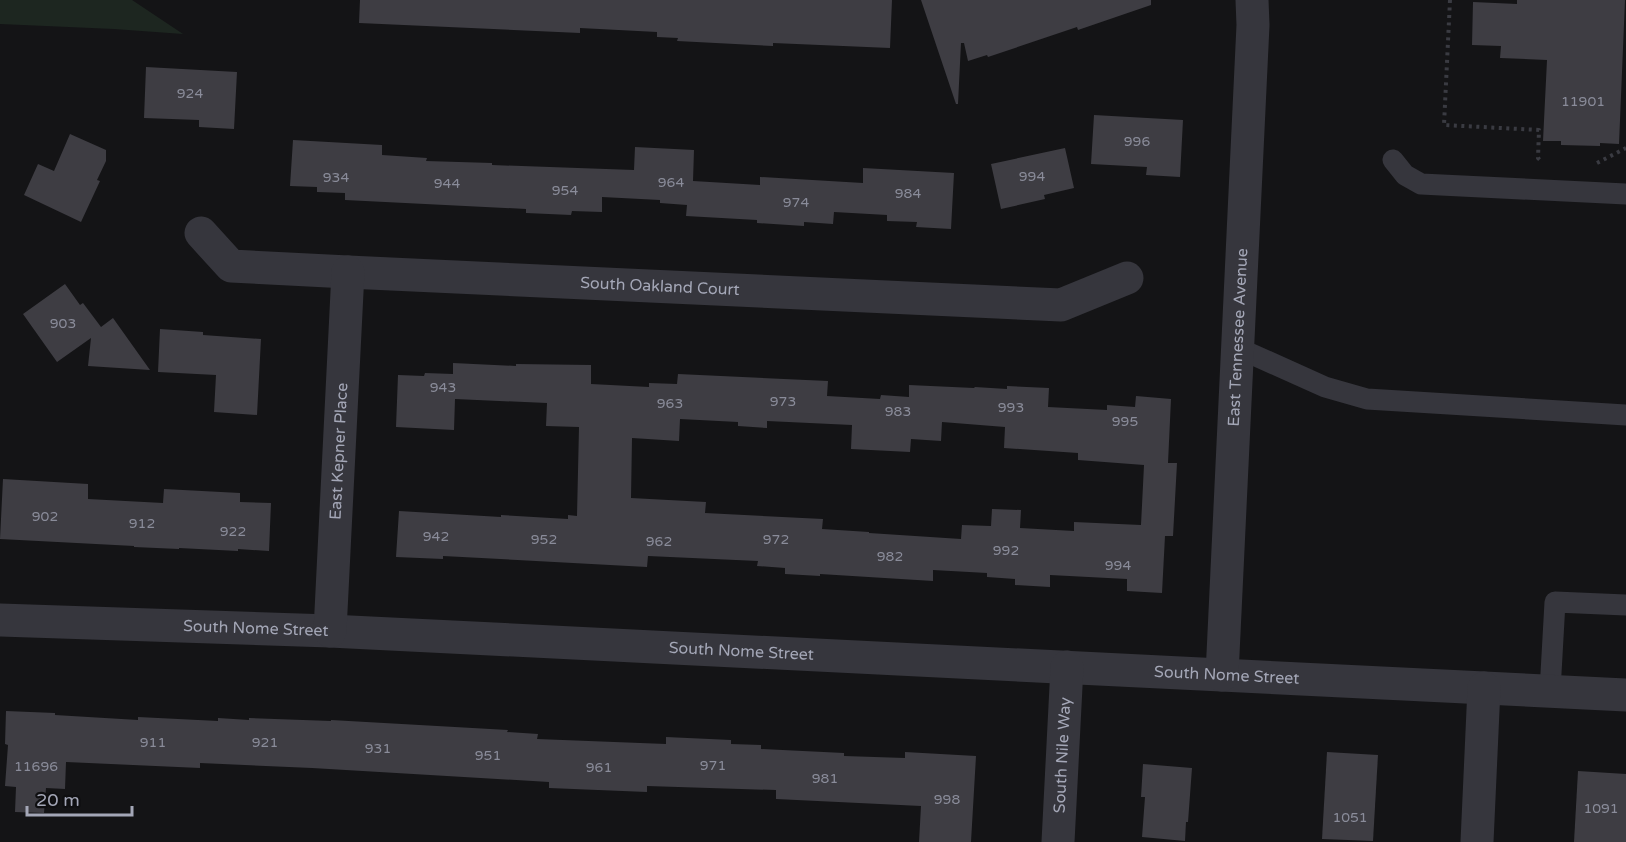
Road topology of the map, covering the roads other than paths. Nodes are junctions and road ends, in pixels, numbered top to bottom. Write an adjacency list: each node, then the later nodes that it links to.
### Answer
1 (1252, 0): 7 (street, East Tennessee Avenue)
2 (1393, 160): 3 (lane)
3 (1626, 194)
4 (201, 233): 5 (street, South Oakland Court)
5 (348, 272): 6 (street, South Oakland Court); 11 (street, East Kepner Place)
6 (1127, 278)
7 (1238, 348): 8 (lane); 13 (street, East Tennessee Avenue)
8 (1626, 415)
9 (1626, 605): 15 (lane)
10 (0, 621): 11 (street, South Nome Street)
11 (330, 631): 12 (street, South Nome Street)
12 (1067, 667): 13 (street, South Nome Street); 17 (street, South Nile Way)
13 (1222, 675): 14 (street, South Nome Street)
14 (1484, 688): 15 (street, South Nome Street); 18 (street)
15 (1550, 690): 16 (street, South Nome Street)
16 (1626, 695)
17 (1058, 842)
18 (1477, 842)

